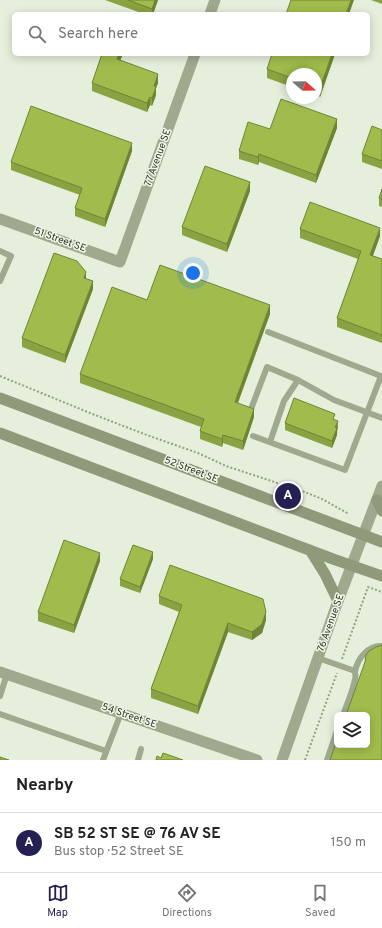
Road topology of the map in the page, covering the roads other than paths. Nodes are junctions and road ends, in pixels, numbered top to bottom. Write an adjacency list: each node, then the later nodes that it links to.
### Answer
1 (215, 0): 2 (street)
2 (211, 12)
3 (194, 56): 6 (street, 77 Avenue SE)
4 (0, 219): 6 (street, 51 Street SE)
5 (0, 251): 7 (lane)
6 (120, 262)
7 (0, 281)
8 (268, 332): 12 (lane)
9 (298, 380): 11 (lane); 12 (lane); 16 (lane)
10 (0, 398): 20 (main road, 52 Street SE)
11 (251, 409)
12 (367, 412): 13 (lane); 16 (lane)
13 (382, 418)
14 (0, 433): 22 (main road)
15 (252, 436): 16 (lane)
16 (270, 442)
17 (382, 486): 18 (street, 76 Avenue SE)
18 (377, 500): 19 (main road); 20 (street, 76 Avenue SE)
19 (382, 511)
20 (364, 535): 21 (main road, 52 Street SE); 23 (street, 76 Avenue SE)
21 (382, 542)
22 (310, 550): 23 (main road); 25 (main road)
23 (352, 566): 24 (main road); 25 (street, 76 Avenue SE)
24 (382, 576)
25 (338, 601): 27 (street, 76 Avenue SE)
26 (382, 646): 28 (lane)
27 (318, 658): 28 (lane); 40 (street, 76 Avenue SE)
28 (355, 671): 31 (lane)
29 (4, 673): 30 (lane); 32 (street, 54 Street SE)
30 (0, 696)
31 (344, 712)
32 (121, 713): 36 (lane); 39 (street, 54 Street SE)
33 (0, 714): 36 (lane)
34 (334, 740): 41 (lane)
35 (141, 749): 38 (lane)
36 (106, 751): 37 (lane)
37 (103, 760)
38 (138, 760)
39 (257, 760)
40 (282, 760)
41 (327, 760)

